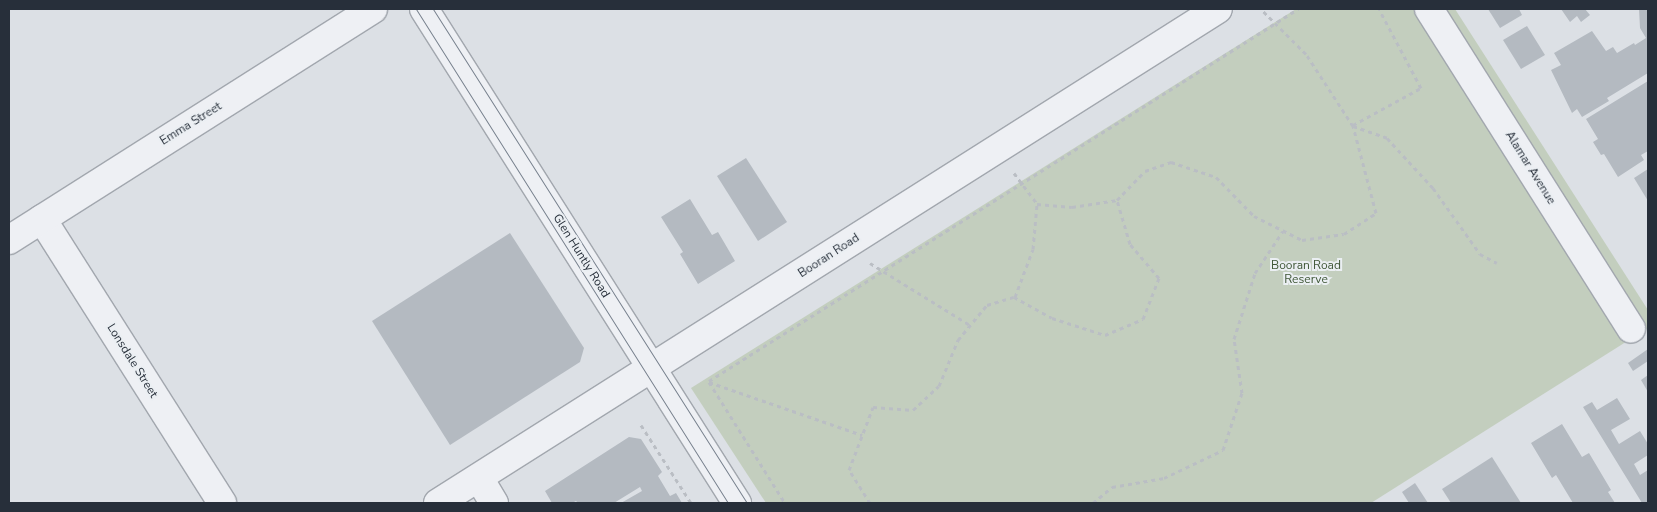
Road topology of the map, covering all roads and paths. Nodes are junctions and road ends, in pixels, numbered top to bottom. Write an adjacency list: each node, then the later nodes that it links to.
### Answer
1 (373, 9): 14 (street, Emma Street)
2 (424, 9): 23 (street, Glen Huntly Road)
3 (1218, 9): 10 (street, Booran Road)
4 (1261, 9): 8 (path)
5 (1298, 9): 8 (path)
6 (1379, 9): 9 (path)
7 (1429, 9): 22 (street, Alamar Avenue)
8 (1275, 23): 9 (path); 11 (path)
9 (1353, 126): 15 (path); 18 (path)
10 (997, 149): 11 (path); 17 (street, Booran Road)
11 (1022, 183): 13 (path); 19 (path)
12 (1118, 200): 13 (path); 15 (path); 20 (path)
13 (1037, 204): 20 (path)
14 (42, 219): 16 (street, Emma Street); 28 (street, Lonsdale Street)
15 (1283, 231): 35 (path)
16 (9, 240)
17 (844, 247): 19 (path); 23 (street, Booran Road)
18 (1496, 263)
19 (882, 271): 21 (path); 24 (path)
20 (1014, 297): 21 (path)
21 (970, 326): 26 (path)
22 (1631, 328)
23 (652, 369): 27 (street, Booran Road); 32 (street, Glen Huntly Road)
24 (709, 382): 26 (path); 33 (path)
25 (641, 425): 31 (path)
26 (862, 435): 34 (path)
27 (479, 478): 29 (street, Booran Road); 30 (street)
28 (222, 503)
29 (438, 503)
30 (494, 503)
31 (690, 503)
32 (737, 503)
33 (785, 503)
34 (870, 503)
35 (1093, 503)

